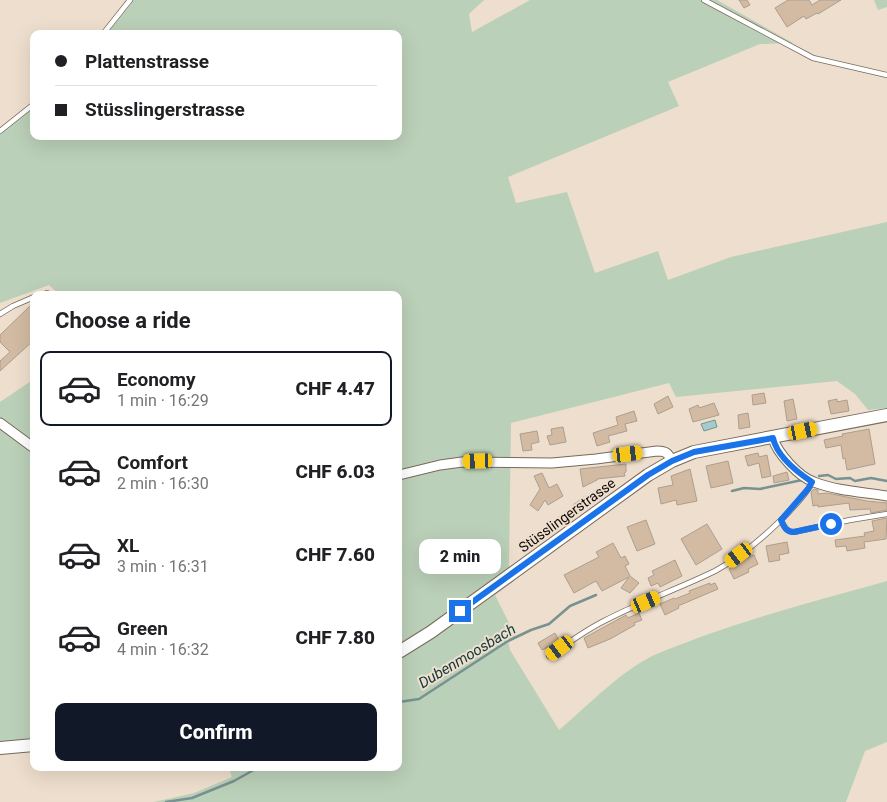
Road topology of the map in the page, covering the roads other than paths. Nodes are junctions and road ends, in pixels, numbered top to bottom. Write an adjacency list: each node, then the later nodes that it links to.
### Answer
1 (130, 0): 3 (lane)
2 (704, 0): 4 (lane)
3 (106, 30)
4 (887, 76)
5 (30, 107): 6 (lane)
6 (0, 131)
7 (30, 300): 8 (lane)
8 (0, 314)
9 (887, 415): 11 (street, Stüsslingerstrasse)
10 (0, 423): 12 (street)
11 (773, 438): 13 (street, Stüsslingerstrasse); 15 (street)
12 (30, 445)
13 (672, 461): 14 (street); 19 (street, Stüsslingerstrasse)
14 (402, 474)
15 (812, 482): 16 (street); 18 (lane)
16 (887, 496)
17 (887, 514): 18 (lane)
18 (781, 520): 20 (lane)
19 (402, 650)
20 (549, 656)
21 (30, 745): 22 (street)
22 (0, 748)

